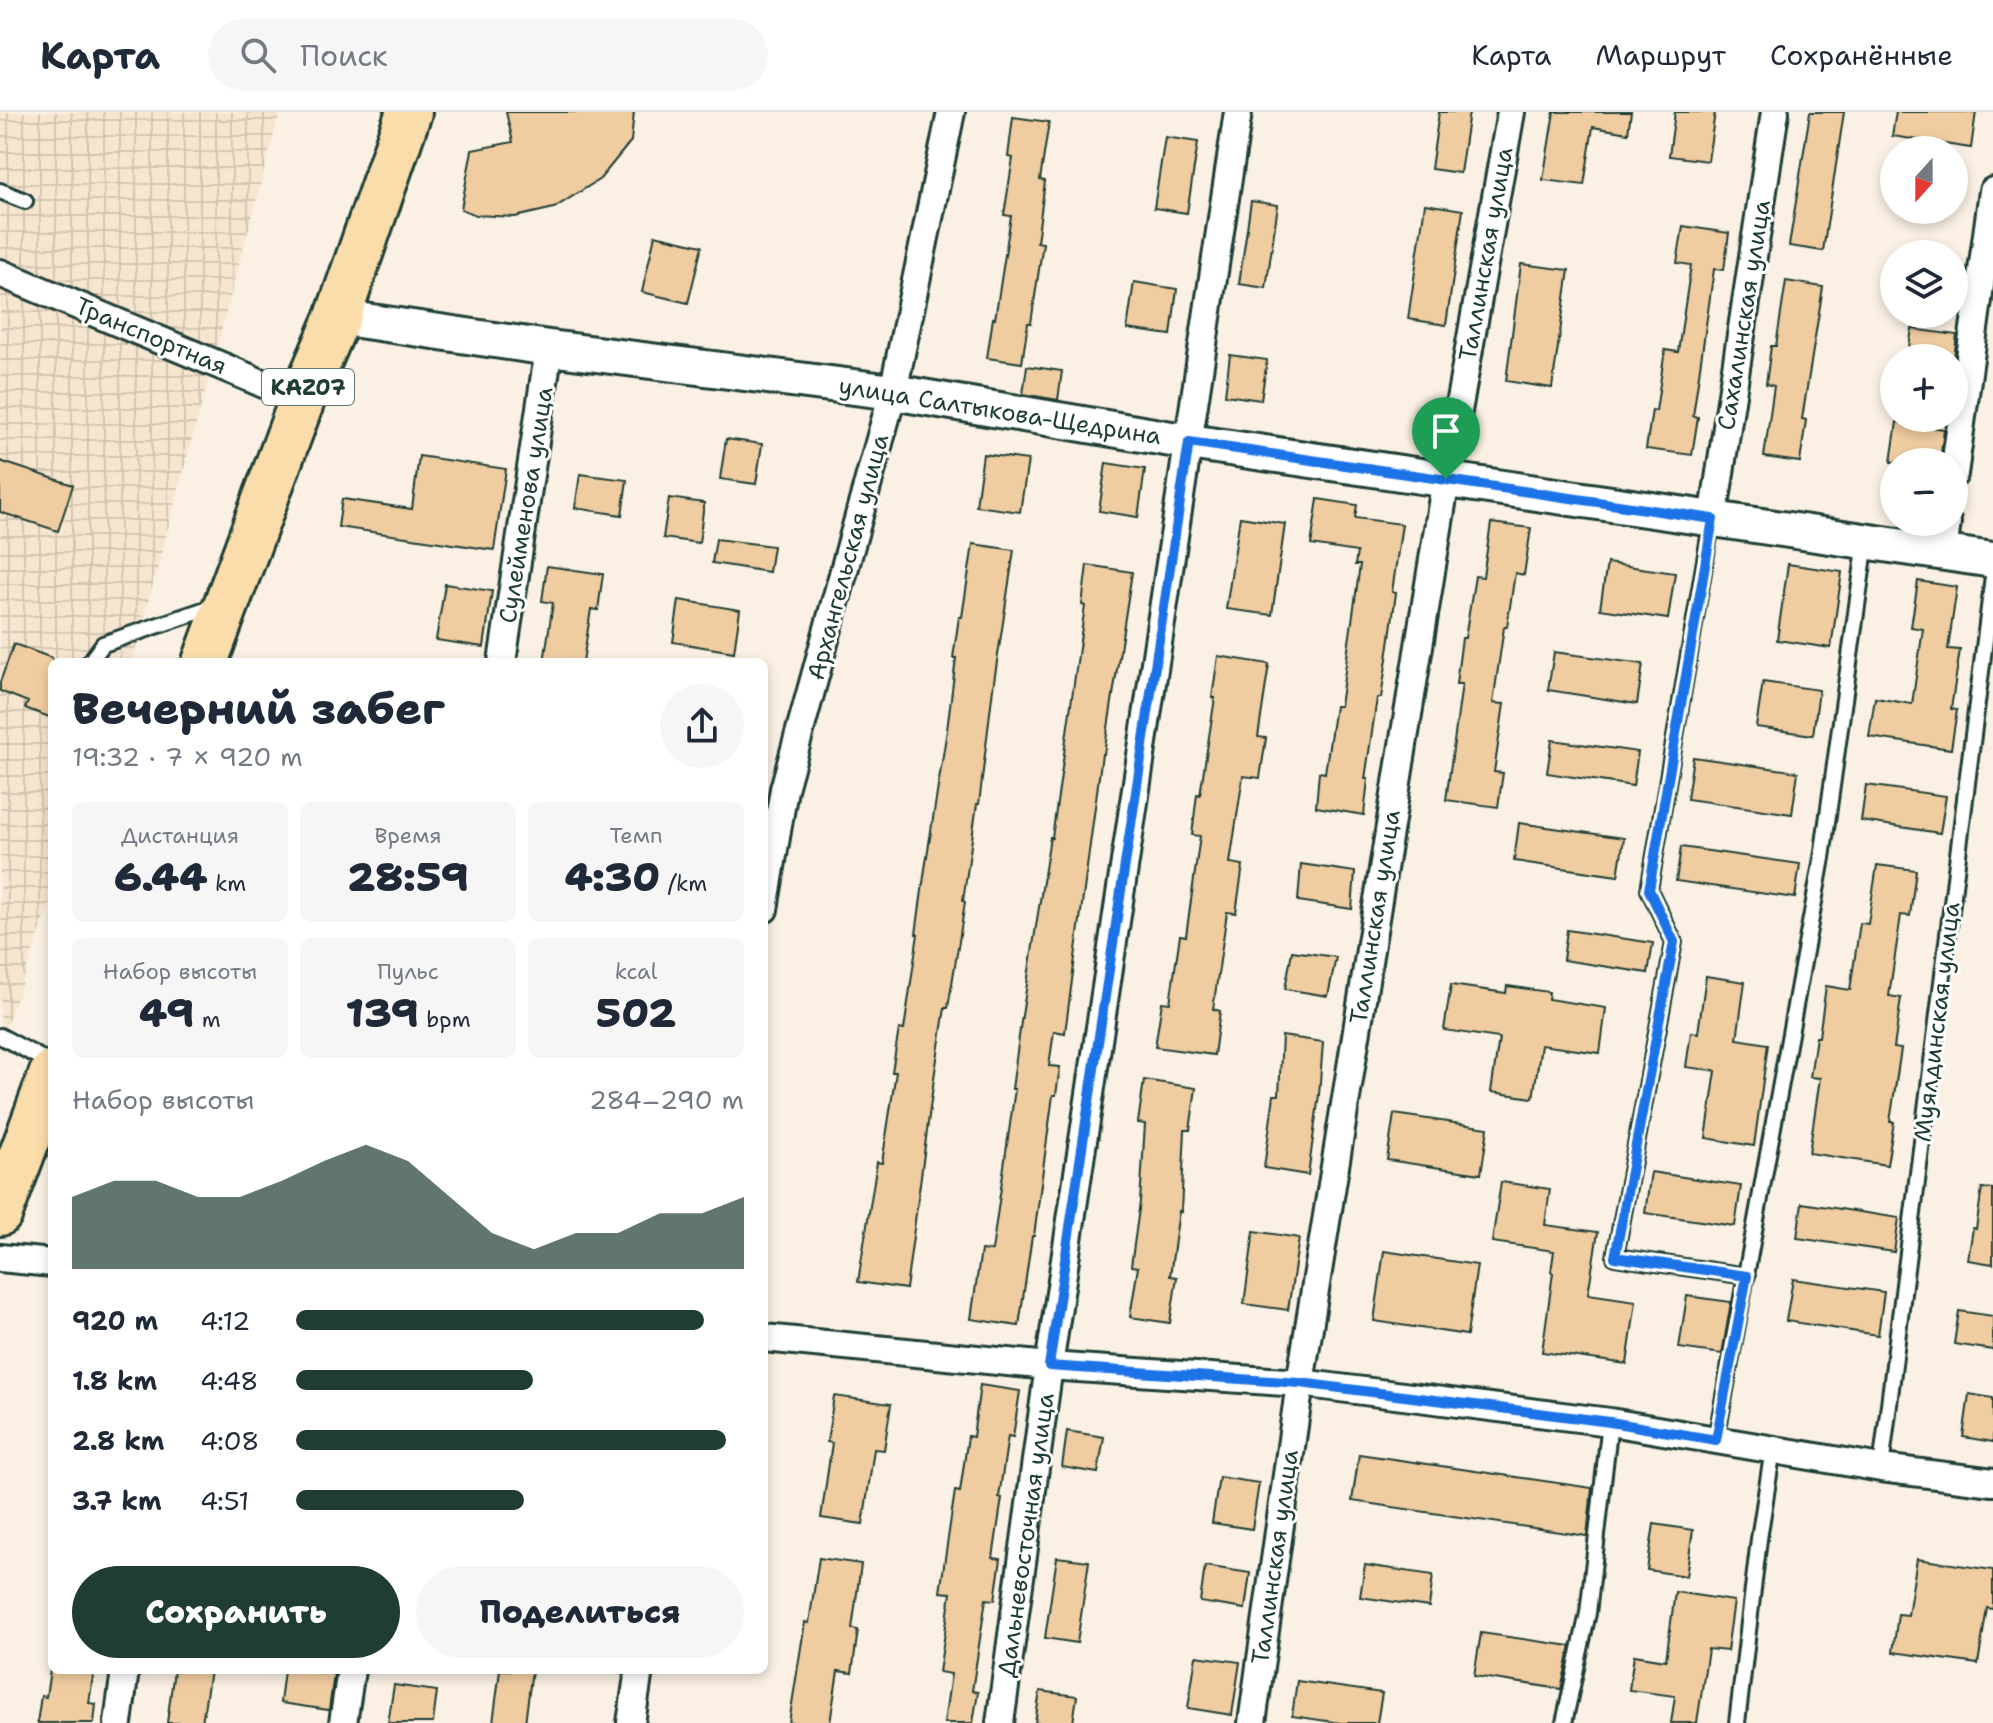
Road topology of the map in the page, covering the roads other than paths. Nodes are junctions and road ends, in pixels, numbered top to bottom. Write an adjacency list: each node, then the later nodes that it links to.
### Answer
1 (409, 112): 10 (highway, KAZ07)
2 (951, 112): 12 (street, Архангельская улица)
3 (1238, 112): 14 (street, Дальневосточная улица)
4 (1511, 112): 16 (street, Таллинская улица)
5 (1775, 112): 17 (street, Сахалинская улица)
6 (0, 191): 8 (lane)
7 (1993, 191): 15 (street)
8 (25, 201)
9 (0, 273): 13 (street, Транспортная)
10 (338, 317): 11 (street, улица Салтыкова-Щедрина); 13 (highway, KAZ07)
11 (549, 348): 12 (street, улица Салтыкова-Щедрина); 25 (street, Сулейменова улица)
12 (893, 392): 14 (street, улица Салтыкова-Щедрина); 26 (street, Архангельская улица)
13 (302, 400): 22 (highway, KAZ07)
14 (1189, 442): 16 (street, улица Салтыкова-Щедрина); 35 (street, Дальневосточная улица)
15 (1958, 448)
16 (1446, 479): 17 (street, улица Салтыкова-Щедрина); 36 (street, Таллинская улица)
17 (1713, 519): 19 (street, улица Салтыкова-Щедрина); 33 (lane)
18 (1945, 537): 19 (street, улица Салтыкова-Щедрина); 20 (street, улица Салтыкова-Щедрина)
19 (1866, 541): 33 (lane)
20 (1993, 560)
21 (1993, 576): 40 (lane, Муялдинская улица)
22 (227, 602): 23 (lane); 24 (highway, KAZ07)
23 (93, 658)
24 (206, 658)
25 (503, 658)
26 (768, 885)
27 (0, 1036): 28 (lane)
28 (48, 1062)
29 (48, 1084): 30 (highway)
30 (0, 1213)
31 (0, 1258): 32 (street)
32 (48, 1263)
33 (1747, 1276): 38 (lane)
34 (768, 1338): 35 (street)
35 (1049, 1366): 36 (street); 48 (street, Дальневосточная улица)
36 (1300, 1383): 37 (street); 49 (street, Таллинская улица)
37 (1610, 1422): 38 (street); 50 (lane)
38 (1716, 1440): 39 (street)
39 (1773, 1449): 40 (street); 51 (lane)
40 (1881, 1468): 41 (street)
41 (1993, 1482)
42 (124, 1674): 45 (street)
43 (350, 1674): 46 (street)
44 (638, 1674): 47 (street)
45 (118, 1723)
46 (343, 1723)
47 (631, 1723)
48 (1000, 1723)
49 (1252, 1723)
50 (1564, 1723)
51 (1737, 1723)

